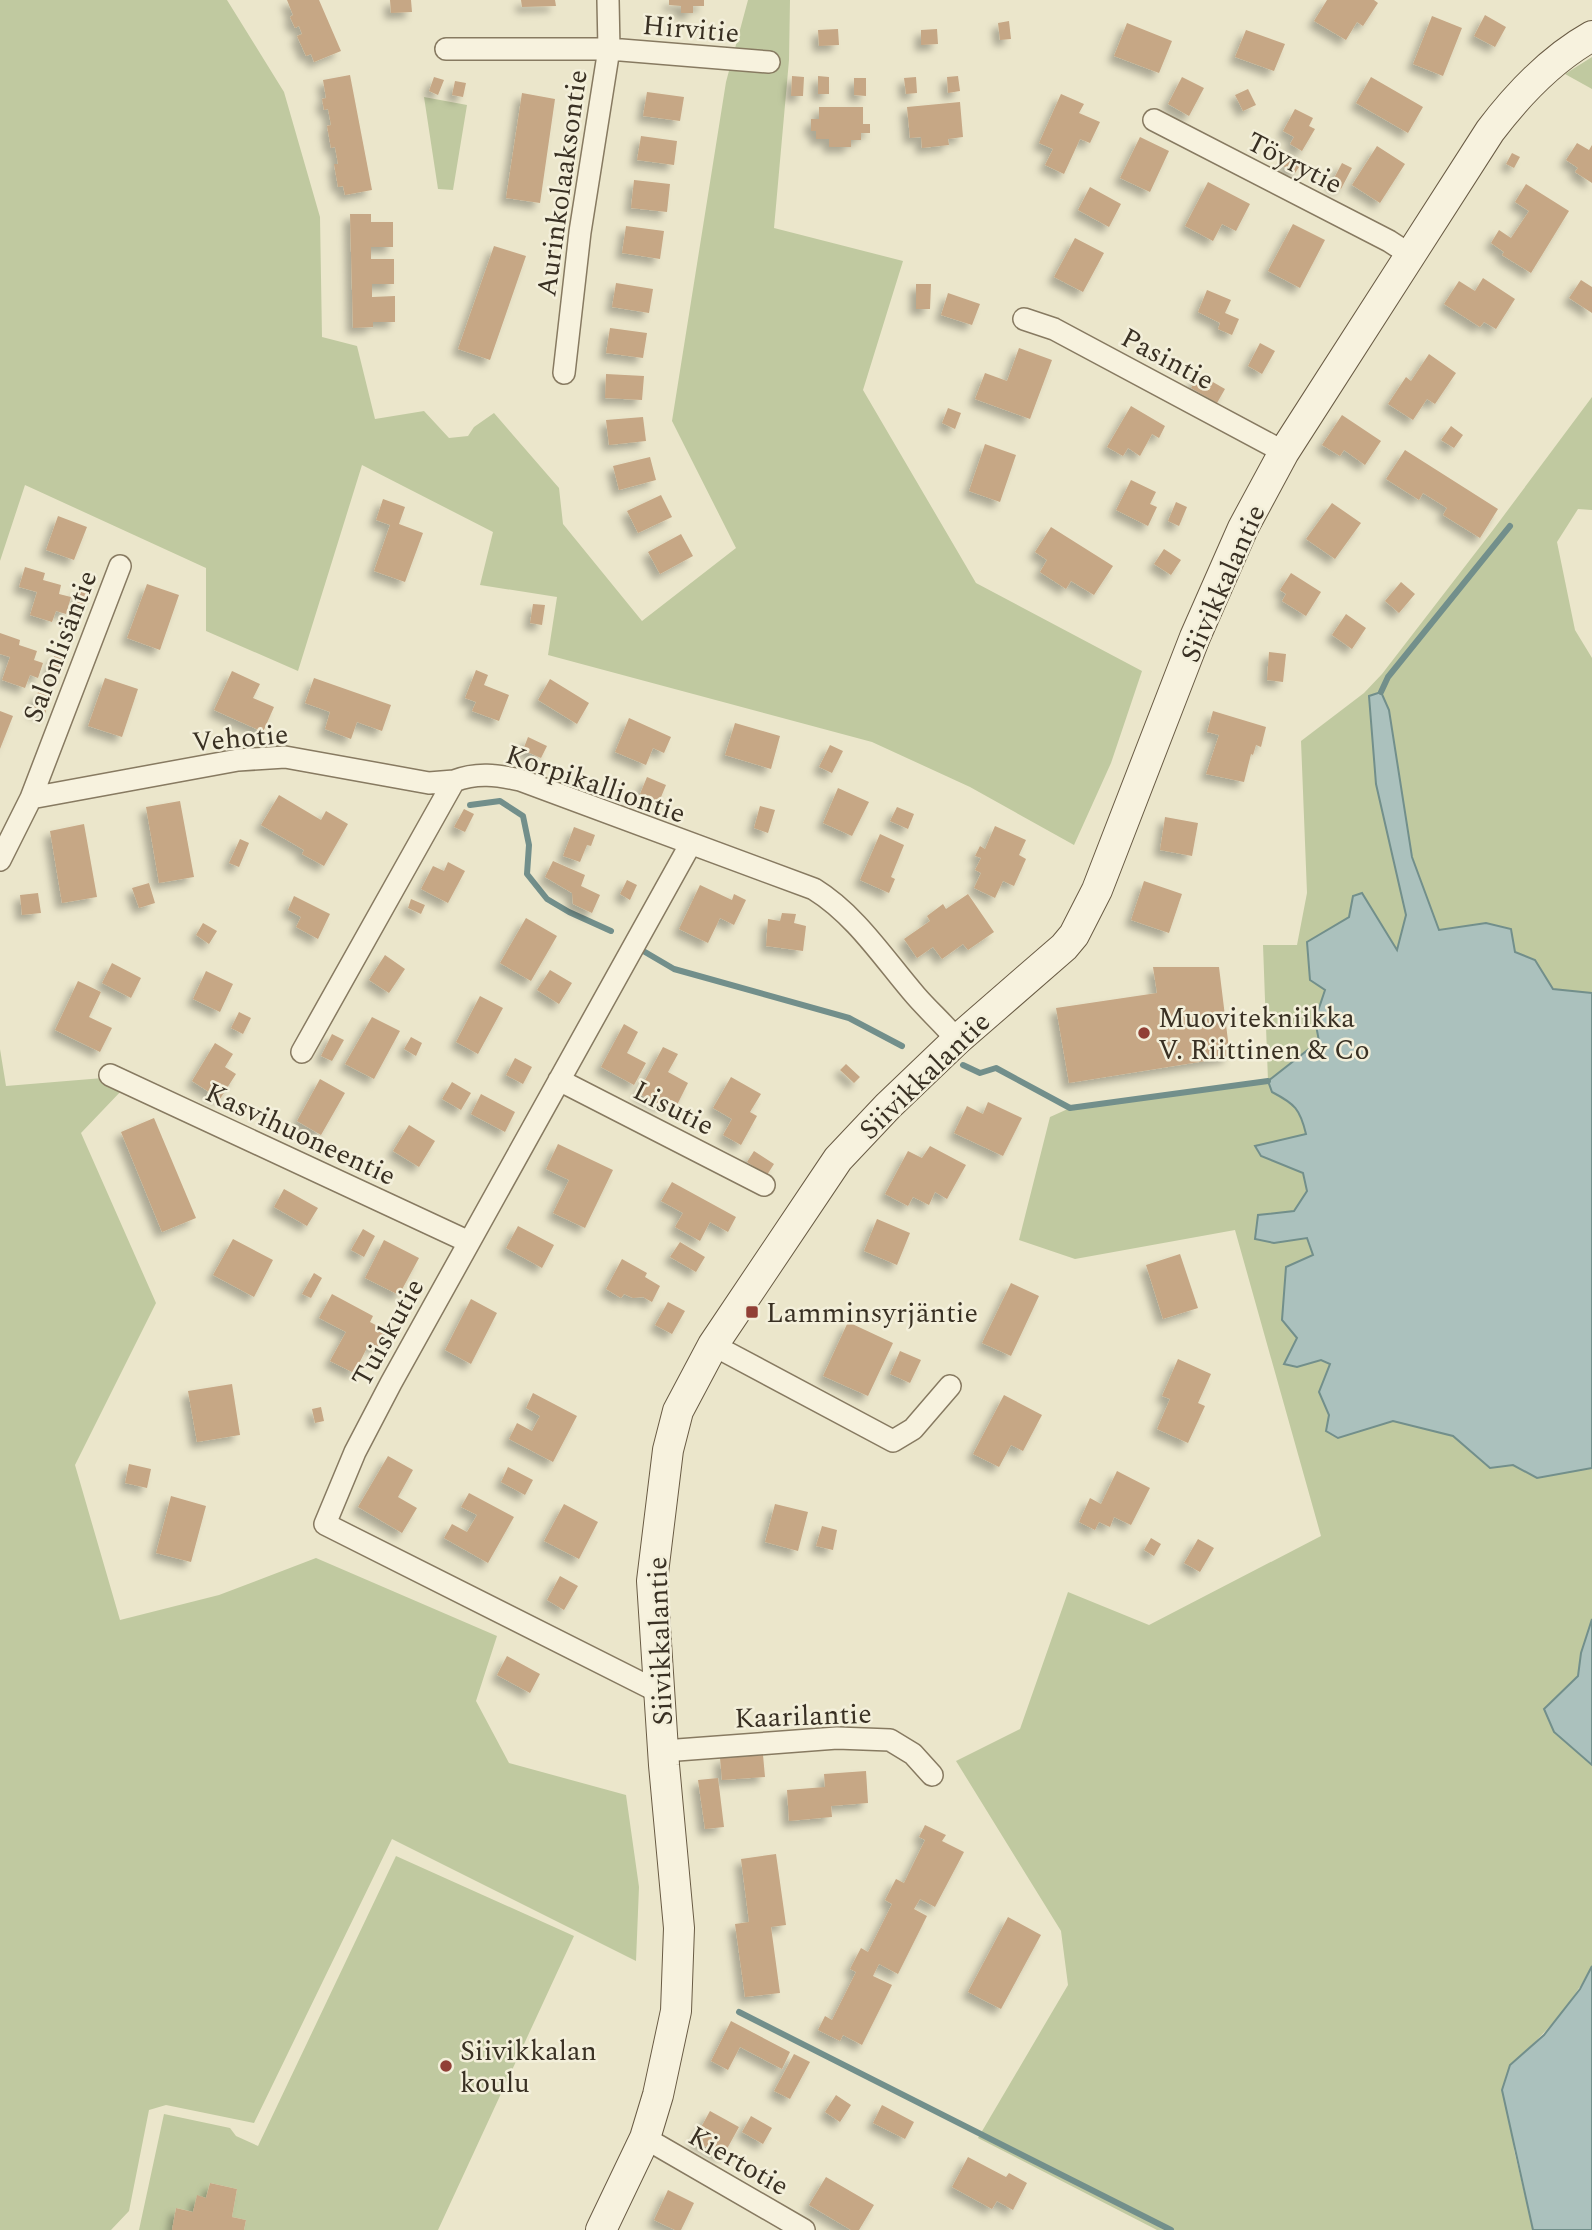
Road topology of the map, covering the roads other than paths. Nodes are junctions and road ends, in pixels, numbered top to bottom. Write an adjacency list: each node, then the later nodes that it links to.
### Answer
1 (608, 0): 4 (street, Aurinkolaaksontie)
2 (1592, 36): 7 (main road, Siivikkalantie)
3 (446, 49): 4 (street, Hirvitie)
4 (609, 49): 5 (street, Hirvitie); 9 (street, Aurinkolaaksontie)
5 (769, 62)
6 (1154, 120): 7 (street, Töyrytie)
7 (1409, 254): 10 (main road, Siivikkalantie)
8 (1024, 319): 10 (street, Pasintie)
9 (564, 373)
10 (1284, 452): 16 (main road, Siivikkalantie)
11 (120, 566): 13 (street, Salonlisäntie)
12 (454, 781): 13 (street, Vehotie); 14 (street, Korpikalliontie); 17 (street)
13 (31, 798): 15 (street, Salonlisäntie)
14 (690, 845): 16 (street, Korpikalliontie); 19 (street, Tuiskutie)
15 (1, 854)
16 (957, 1040): 22 (main road, Siivikkalantie)
17 (302, 1052)
18 (110, 1075): 21 (street, Kasvihuoneentie)
19 (559, 1080): 20 (street, Lisutie); 21 (street, Tuiskutie)
20 (764, 1185)
21 (469, 1242): 24 (street, Tuiskutie)
22 (713, 1345): 23 (street); 24 (main road, Siivikkalantie)
23 (950, 1386)
24 (659, 1692): 25 (main road, Siivikkalantie)
25 (664, 1751): 26 (street, Kaarilantie); 27 (main road, Siivikkalantie)
26 (932, 1775)
27 (645, 2138): 28 (main road, Siivikkalantie); 29 (street, Kiertotie)
28 (601, 2230)
29 (804, 2230)

